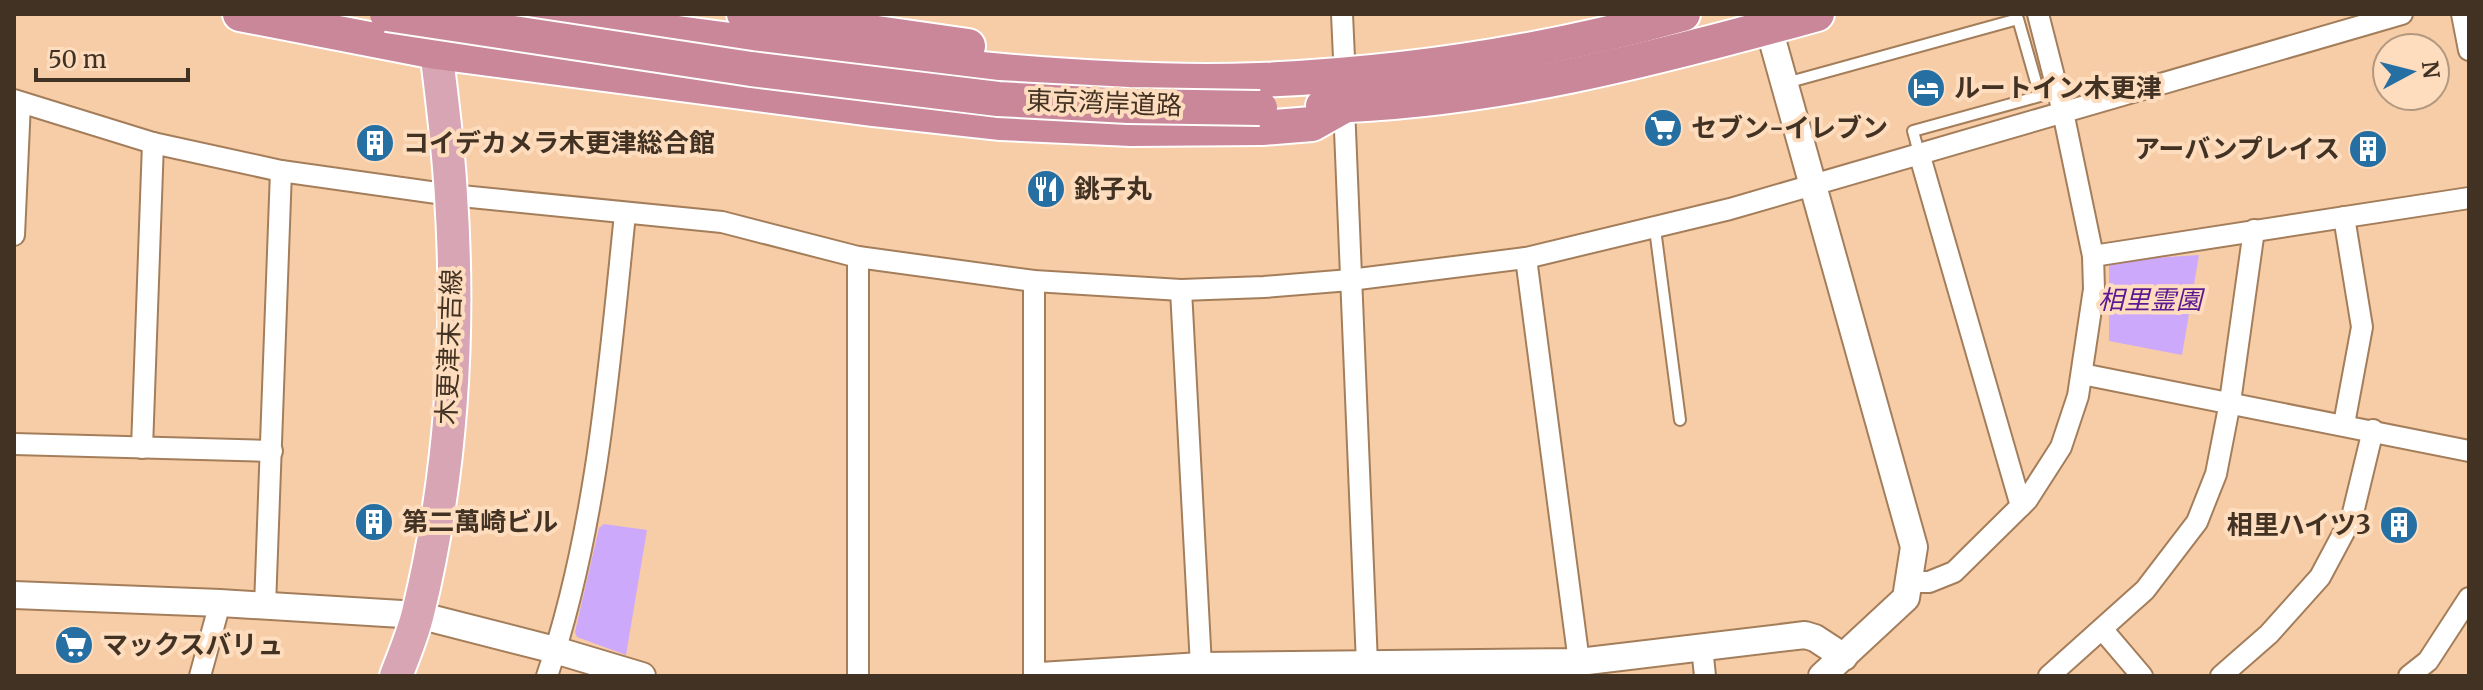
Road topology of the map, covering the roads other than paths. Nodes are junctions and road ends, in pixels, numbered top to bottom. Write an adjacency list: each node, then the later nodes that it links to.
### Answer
1 (240, 14): 14 (highway)
2 (387, 14): 18 (highway, 東京湾岸道路, bridge)
3 (431, 14): 14 (main road, 木更津末吉線)
4 (542, 14): 18 (highway, 東京湾岸道路)
5 (744, 14): 15 (highway)
6 (1342, 14): 15 (street)
7 (1683, 14): 16 (highway, 東京湾岸道路)
8 (1817, 14): 12 (highway, 東京湾岸道路)
9 (2038, 14): 21 (street)
10 (2402, 14): 21 (street)
11 (2462, 14): 13 (street)
12 (1767, 21): 17 (street); 20 (highway, 東京湾岸道路)
13 (2469, 50)
14 (436, 52): 20 (highway); 26 (main road, 木更津末吉線)
15 (1344, 58): 16 (highway)
16 (1455, 64): 18 (highway, 東京湾岸道路)
17 (1784, 84): 23 (lane); 25 (street)
18 (1258, 94): 20 (highway, 東京湾岸道路)
19 (17, 102): 22 (street); 32 (street)
20 (1344, 106): 36 (street)
21 (2063, 112): 23 (street); 33 (street)
22 (153, 143): 24 (street); 45 (street)
23 (1919, 153): 25 (street); 48 (street)
24 (281, 171): 26 (street); 46 (street)
25 (1812, 184): 30 (street); 49 (street)
26 (451, 195): 28 (street); 54 (main road, 木更津末吉線)
27 (2469, 198): 29 (street)
28 (625, 214): 34 (street); 57 (street)
29 (2344, 217): 31 (street); 42 (street)
30 (1655, 229): 35 (street); 41 (lane)
31 (2254, 230): 33 (street); 40 (street)
32 (14, 235)
33 (2093, 256): 39 (street)
34 (858, 257): 37 (street); 67 (street)
35 (1526, 258): 36 (street); 61 (street)
36 (1350, 280): 38 (street); 59 (street)
37 (1034, 281): 38 (street); 68 (street)
38 (1181, 290): 60 (street)
39 (2082, 374): 40 (street); 48 (street)
40 (2230, 402): 42 (street); 55 (street)
41 (1680, 420)
42 (2344, 424): 43 (street)
43 (2373, 430): 47 (street); 73 (street)
44 (14, 444): 45 (street)
45 (142, 448): 46 (street)
46 (272, 451): 53 (street)
47 (2469, 451)
48 (2021, 506): 49 (street)
49 (1909, 582): 58 (street)
50 (14, 595): 52 (street)
51 (2469, 598): 62 (street)
52 (220, 603): 53 (street); 63 (street)
53 (265, 606): 54 (street)
54 (418, 615): 57 (street); 64 (main road, 木更津末吉線)
55 (2102, 629): 71 (street); 72 (street)
56 (1702, 647): 58 (street); 61 (street); 69 (street)
57 (555, 650): 65 (street); 66 (street)
58 (1844, 657): 70 (street)
59 (1367, 664): 60 (street); 61 (street)
60 (1201, 666): 68 (street)
61 (1589, 666)
62 (2430, 669): 74 (street)
63 (200, 676)
64 (396, 676)
65 (547, 676)
66 (642, 676)
67 (858, 676)
68 (1037, 676)
69 (1705, 676)
70 (1822, 676)
71 (2049, 676)
72 (2142, 676)
73 (2221, 676)
74 (2409, 676)

